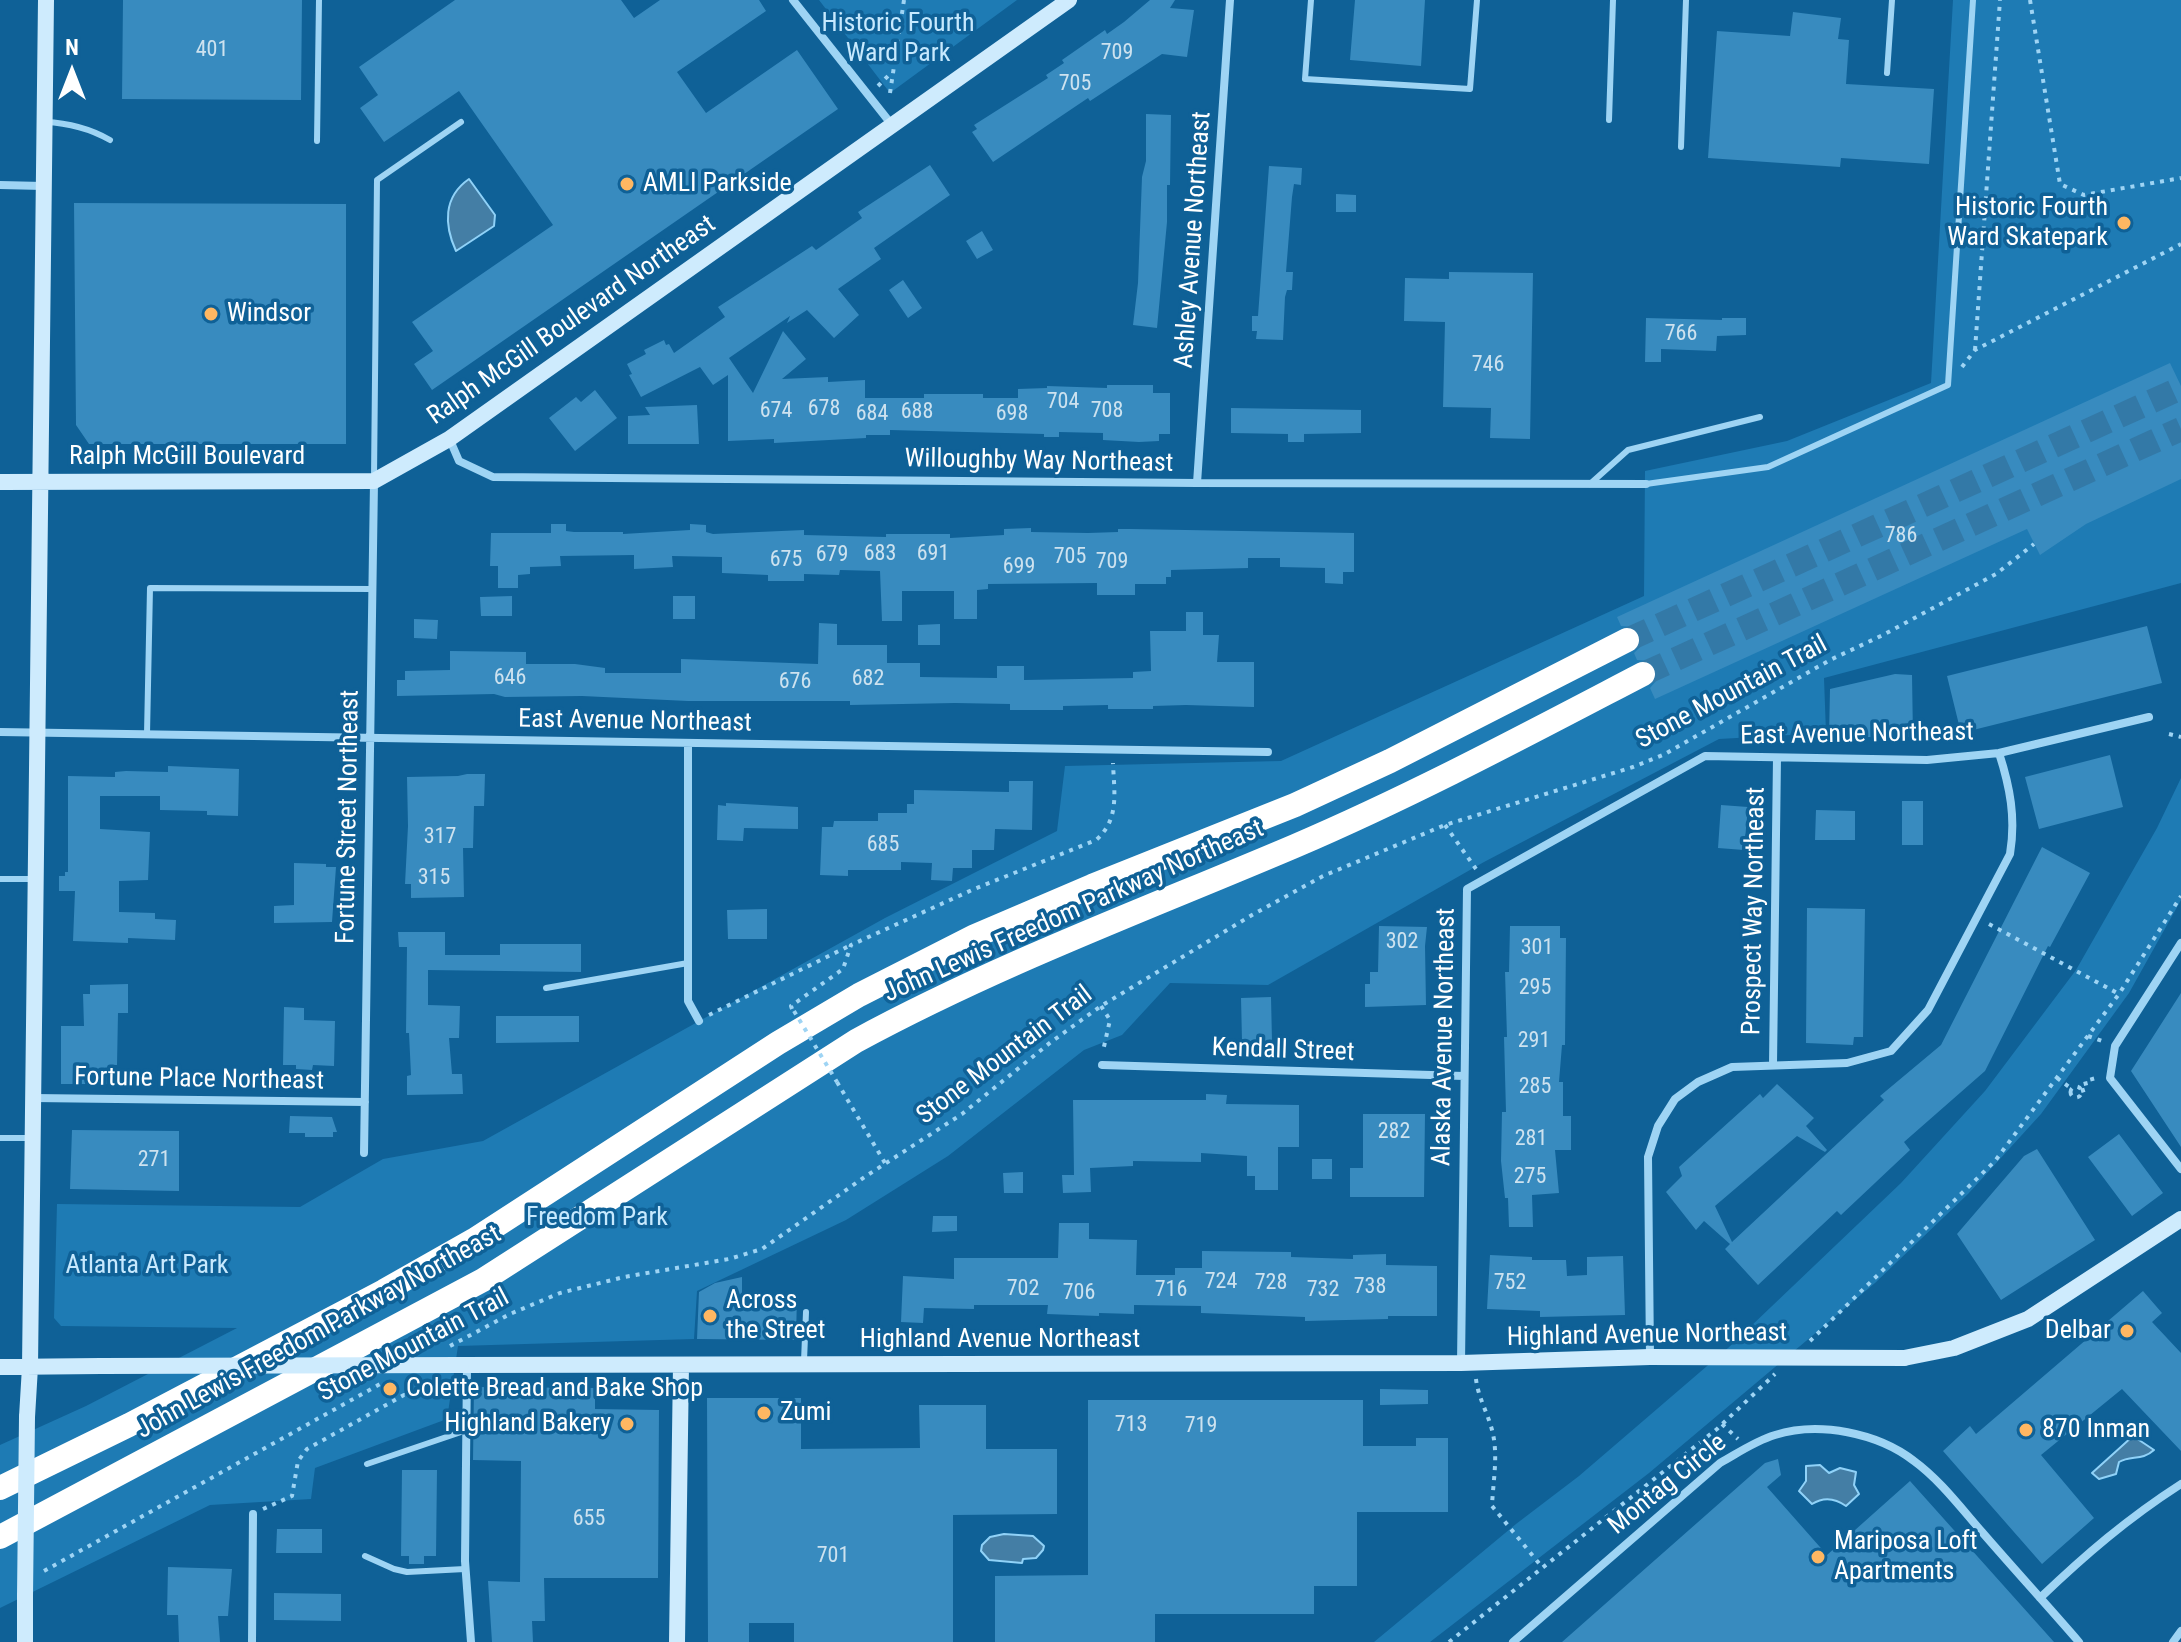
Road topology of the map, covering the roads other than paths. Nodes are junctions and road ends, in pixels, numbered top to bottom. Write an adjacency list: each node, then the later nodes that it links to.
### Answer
1 (46, 0): 14 (main road)
2 (319, 0): 18 (lane)
3 (793, 0): 16 (street)
4 (1069, 0): 16 (main road, Ralph McGill Boulevard Northeast)
5 (1230, 0): 27 (street, Ashley Avenue Northeast)
6 (1311, 0): 7 (lane)
7 (1477, 0)
8 (1613, 0): 13 (lane)
9 (1686, 0): 19 (lane)
10 (1892, 0): 12 (lane)
11 (1973, 0): 29 (lane)
12 (1887, 73)
13 (1609, 120)
14 (44, 122): 17 (lane); 21 (main road)
15 (461, 122): 25 (lane)
16 (892, 125): 23 (main road, Ralph McGill Boulevard Northeast)
17 (110, 140)
18 (317, 141)
19 (1681, 147)
20 (0, 185): 21 (street)
21 (44, 186): 24 (main road)
22 (1760, 417): 28 (lane)
23 (449, 439): 25 (main road, Ralph McGill Boulevard Northeast); 27 (street, Willoughby Way Northeast)
24 (41, 481): 25 (main road, Ralph McGill Boulevard); 26 (main road, Ralph McGill Boulevard); 35 (main road)
25 (374, 481): 30 (street, Fortune Street Northeast)
26 (0, 482)
27 (1197, 483): 28 (street, Willoughby Way Northeast)
28 (1590, 484): 29 (street, Willoughby Way Northeast)
29 (1646, 484)
30 (372, 589): 36 (lane); 37 (street, Fortune Street Northeast)
31 (1627, 640): 72 (highway, John Lewis Freedom Parkway Northeast)
32 (1643, 674): 74 (highway, John Lewis Freedom Parkway Northeast)
33 (2149, 717): 40 (street, East Avenue Northeast)
34 (0, 732): 35 (street, East Avenue Northeast)
35 (37, 732): 36 (street, East Avenue Northeast); 44 (main road)
36 (147, 734): 37 (street, East Avenue Northeast)
37 (370, 737): 38 (street, East Avenue Northeast); 54 (street, Fortune Street Northeast)
38 (688, 744): 39 (street, East Avenue Northeast); 46 (street)
39 (1268, 752)
40 (1999, 753): 42 (street, East Avenue Northeast); 49 (street)
41 (1705, 756): 42 (street, East Avenue Northeast); 51 (street, Alaska Avenue Northeast)
42 (1777, 758): 49 (street, Prospect Way Northeast)
43 (0, 879): 44 (lane)
44 (36, 879): 52 (main road)
45 (2181, 943): 59 (street)
46 (688, 963): 47 (lane); 48 (street)
47 (546, 988)
48 (699, 1021)
49 (1773, 1064): 62 (street)
50 (1102, 1065): 51 (street, Kendall Street)
51 (1464, 1076): 63 (street, Alaska Avenue Northeast)
52 (33, 1098): 53 (street, Fortune Place Northeast); 57 (main road)
53 (232, 1100): 54 (street, Fortune Place Northeast); 55 (lane)
54 (365, 1102): 58 (street, Fortune Street Northeast)
55 (232, 1111)
56 (0, 1138): 57 (lane)
57 (32, 1138): 68 (main road)
58 (364, 1153)
59 (2181, 1169)
60 (2181, 1219): 62 (main road, Highland Avenue Northeast, bridge)
61 (806, 1312): 66 (lane)
62 (1650, 1357): 63 (main road, Highland Avenue Northeast)
63 (1461, 1363): 66 (main road, Highland Avenue Northeast)
64 (464, 1365): 65 (main road, Highland Avenue Northeast); 68 (main road, Highland Avenue Northeast, bridge); 69 (street)
65 (681, 1365): 66 (main road, Highland Avenue Northeast); 82 (main road)
66 (804, 1365)
67 (0, 1367): 68 (main road, Highland Avenue Northeast)
68 (30, 1367): 79 (main road, bridge)
69 (467, 1430): 70 (lane); 76 (street)
70 (367, 1464)
71 (2181, 1484): 77 (street)
72 (0, 1488)
73 (253, 1514): 80 (street)
74 (0, 1537)
75 (365, 1556): 76 (lane)
76 (465, 1569): 81 (street)
77 (2040, 1598): 83 (street, Montag Circle); 84 (street, Montag Circle)
78 (2181, 1631): 85 (street)
79 (25, 1642)
80 (252, 1642)
81 (471, 1642)
82 (677, 1642)
83 (1513, 1642)
84 (2079, 1642)
85 (2173, 1642)

